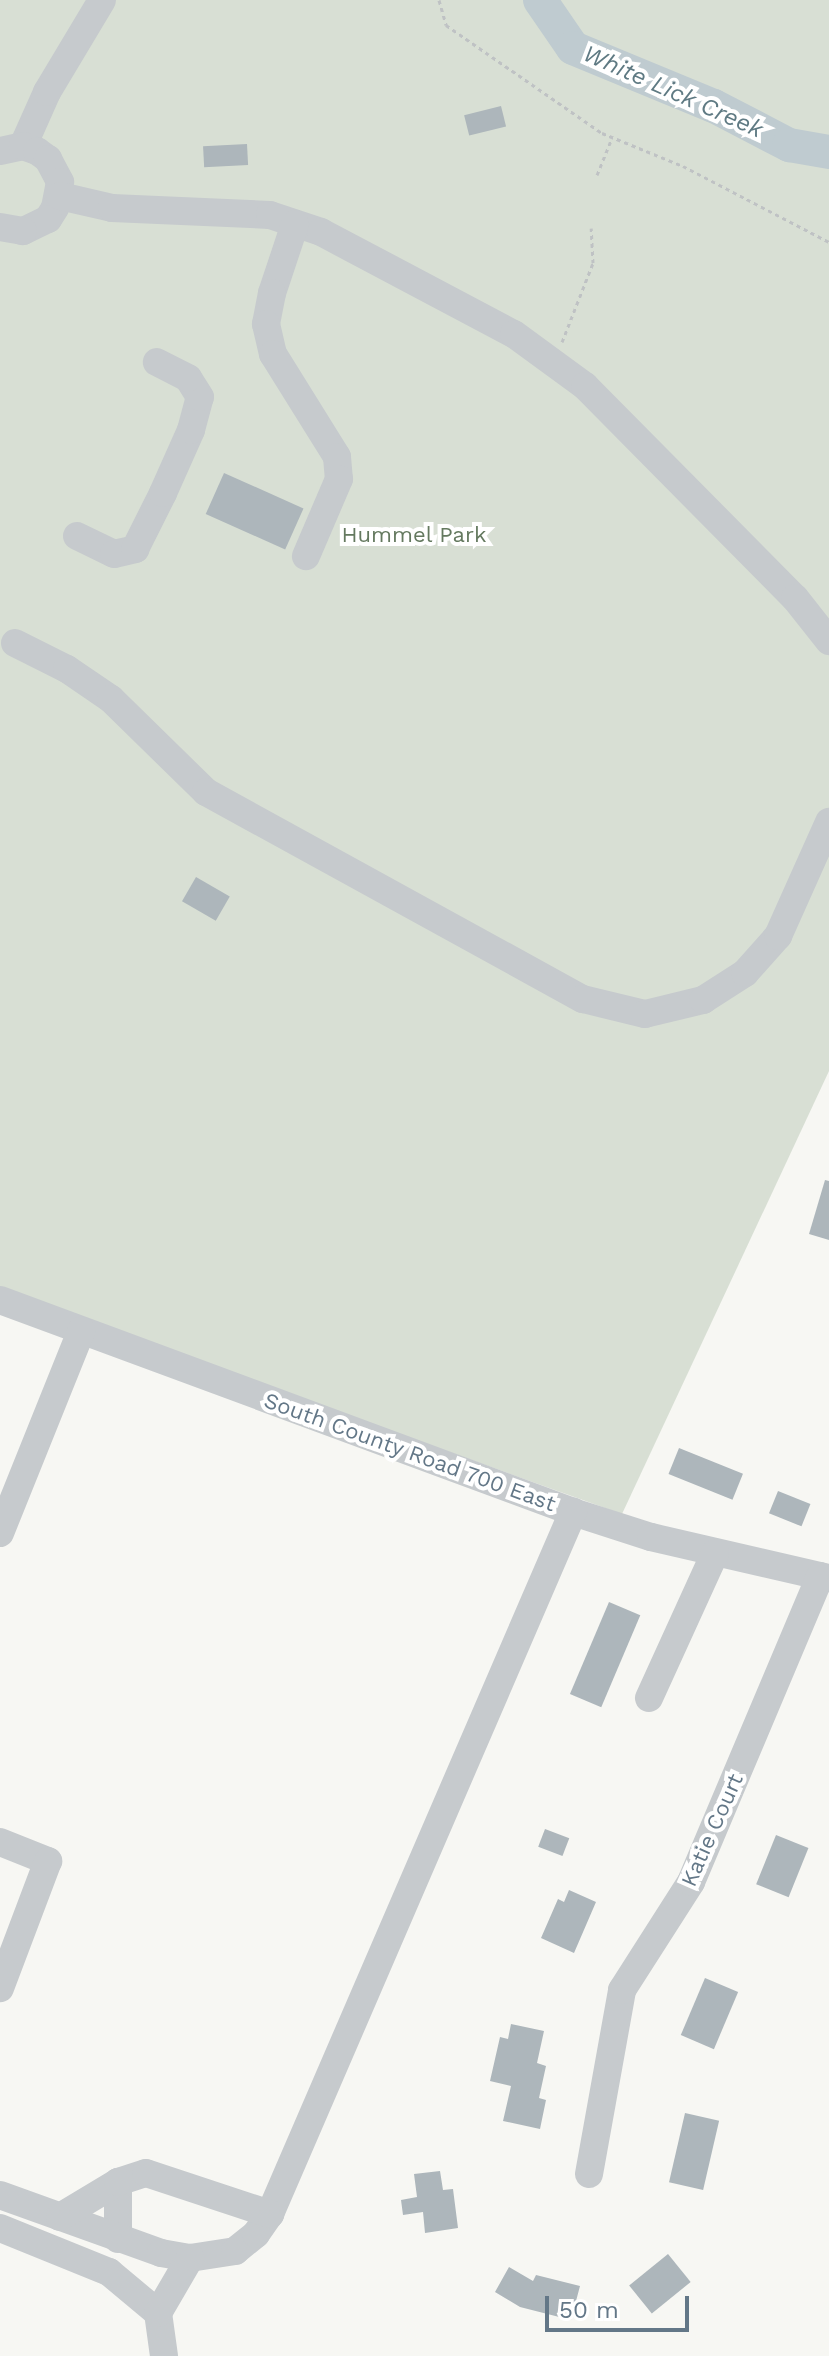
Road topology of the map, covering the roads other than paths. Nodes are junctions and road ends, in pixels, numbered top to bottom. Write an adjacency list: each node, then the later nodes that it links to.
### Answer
1 (102, 0): 2 (street)
2 (12, 148): 3 (street)
3 (60, 196): 4 (street); 5 (street)
4 (295, 224): 8 (street); 9 (street)
5 (0, 227)
6 (157, 362): 7 (street)
7 (77, 536)
8 (306, 556)
9 (829, 641)
10 (20, 646): 11 (street)
11 (829, 822)
12 (0, 1300): 13 (street, South County Road 700 East)
13 (81, 1331): 14 (street); 15 (street, South County Road 700 East)
14 (6, 1501): 16 (street)
15 (573, 1512): 17 (street, South County Road 700 East); 25 (street)
16 (0, 1533)
17 (715, 1553): 18 (street, South County Road 700 East); 19 (street)
18 (825, 1577): 22 (street, Katie Court)
19 (649, 1698)
20 (0, 1842): 21 (street)
21 (0, 1988)
22 (589, 2174)
23 (118, 2182): 25 (street); 26 (street); 28 (street)
24 (0, 2195): 26 (street)
25 (270, 2214): 29 (street)
26 (60, 2217): 28 (street)
27 (0, 2228): 30 (street)
28 (118, 2239): 29 (street)
29 (190, 2258): 30 (street)
30 (158, 2313): 31 (street)
31 (164, 2356)

